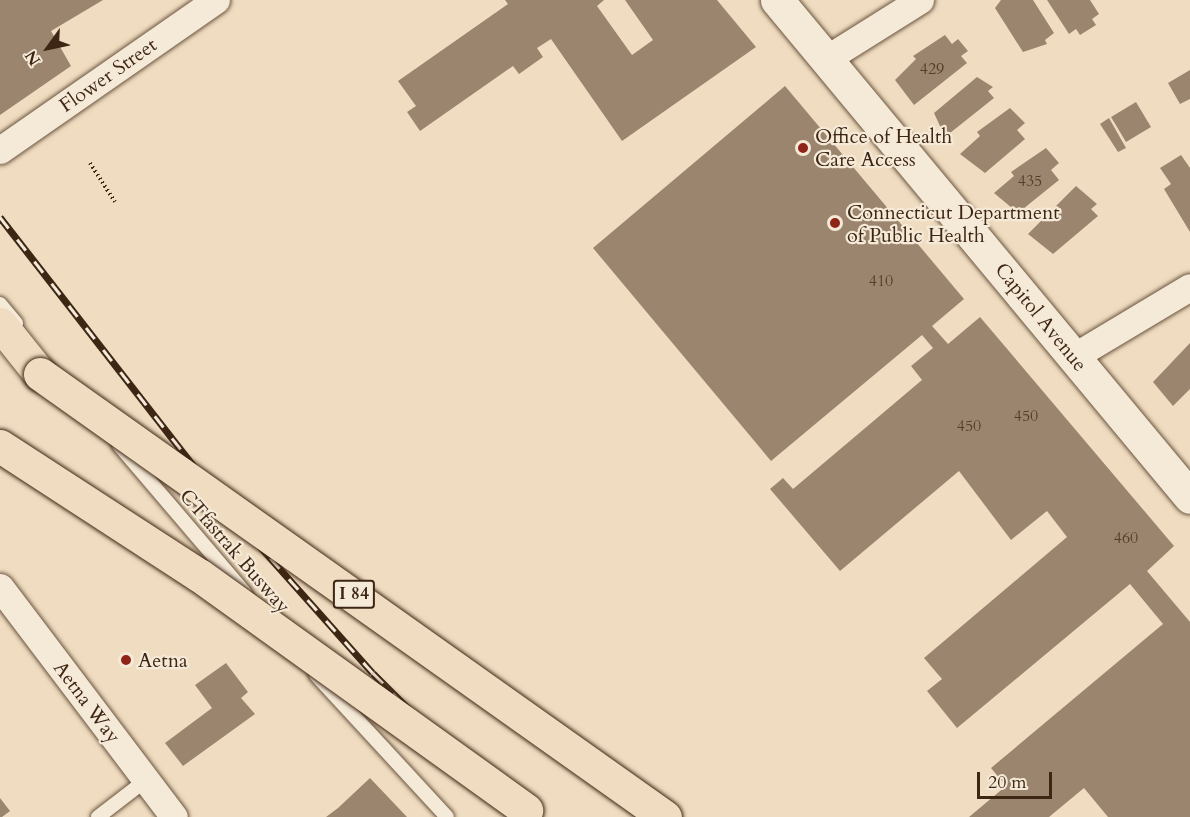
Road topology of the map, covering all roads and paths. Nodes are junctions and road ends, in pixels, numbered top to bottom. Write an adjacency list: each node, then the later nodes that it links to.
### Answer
1 (216, 0): 5 (street, Flower Street)
2 (777, 0): 4 (main road, Capitol Avenue)
3 (920, 0): 4 (street)
4 (826, 59): 12 (main road, Capitol Avenue)
5 (0, 150)
6 (90, 163): 7 (path)
7 (115, 202)
8 (1190, 287): 12 (street)
9 (0, 304): 21 (lane, CTfastrak Busway)
10 (0, 324): 13 (highway)
11 (0, 347): 13 (highway, I 84)
12 (1073, 357): 15 (main road, Capitol Avenue)
13 (40, 374): 22 (highway, I 84, bridge)
14 (0, 446): 18 (highway, bridge)
15 (1190, 497)
16 (0, 587): 17 (street, Aetna Way)
17 (146, 780): 19 (lane); 20 (street, Aetna Way)
18 (531, 815)
19 (98, 817)
20 (174, 817)
21 (447, 817)
22 (665, 817)

